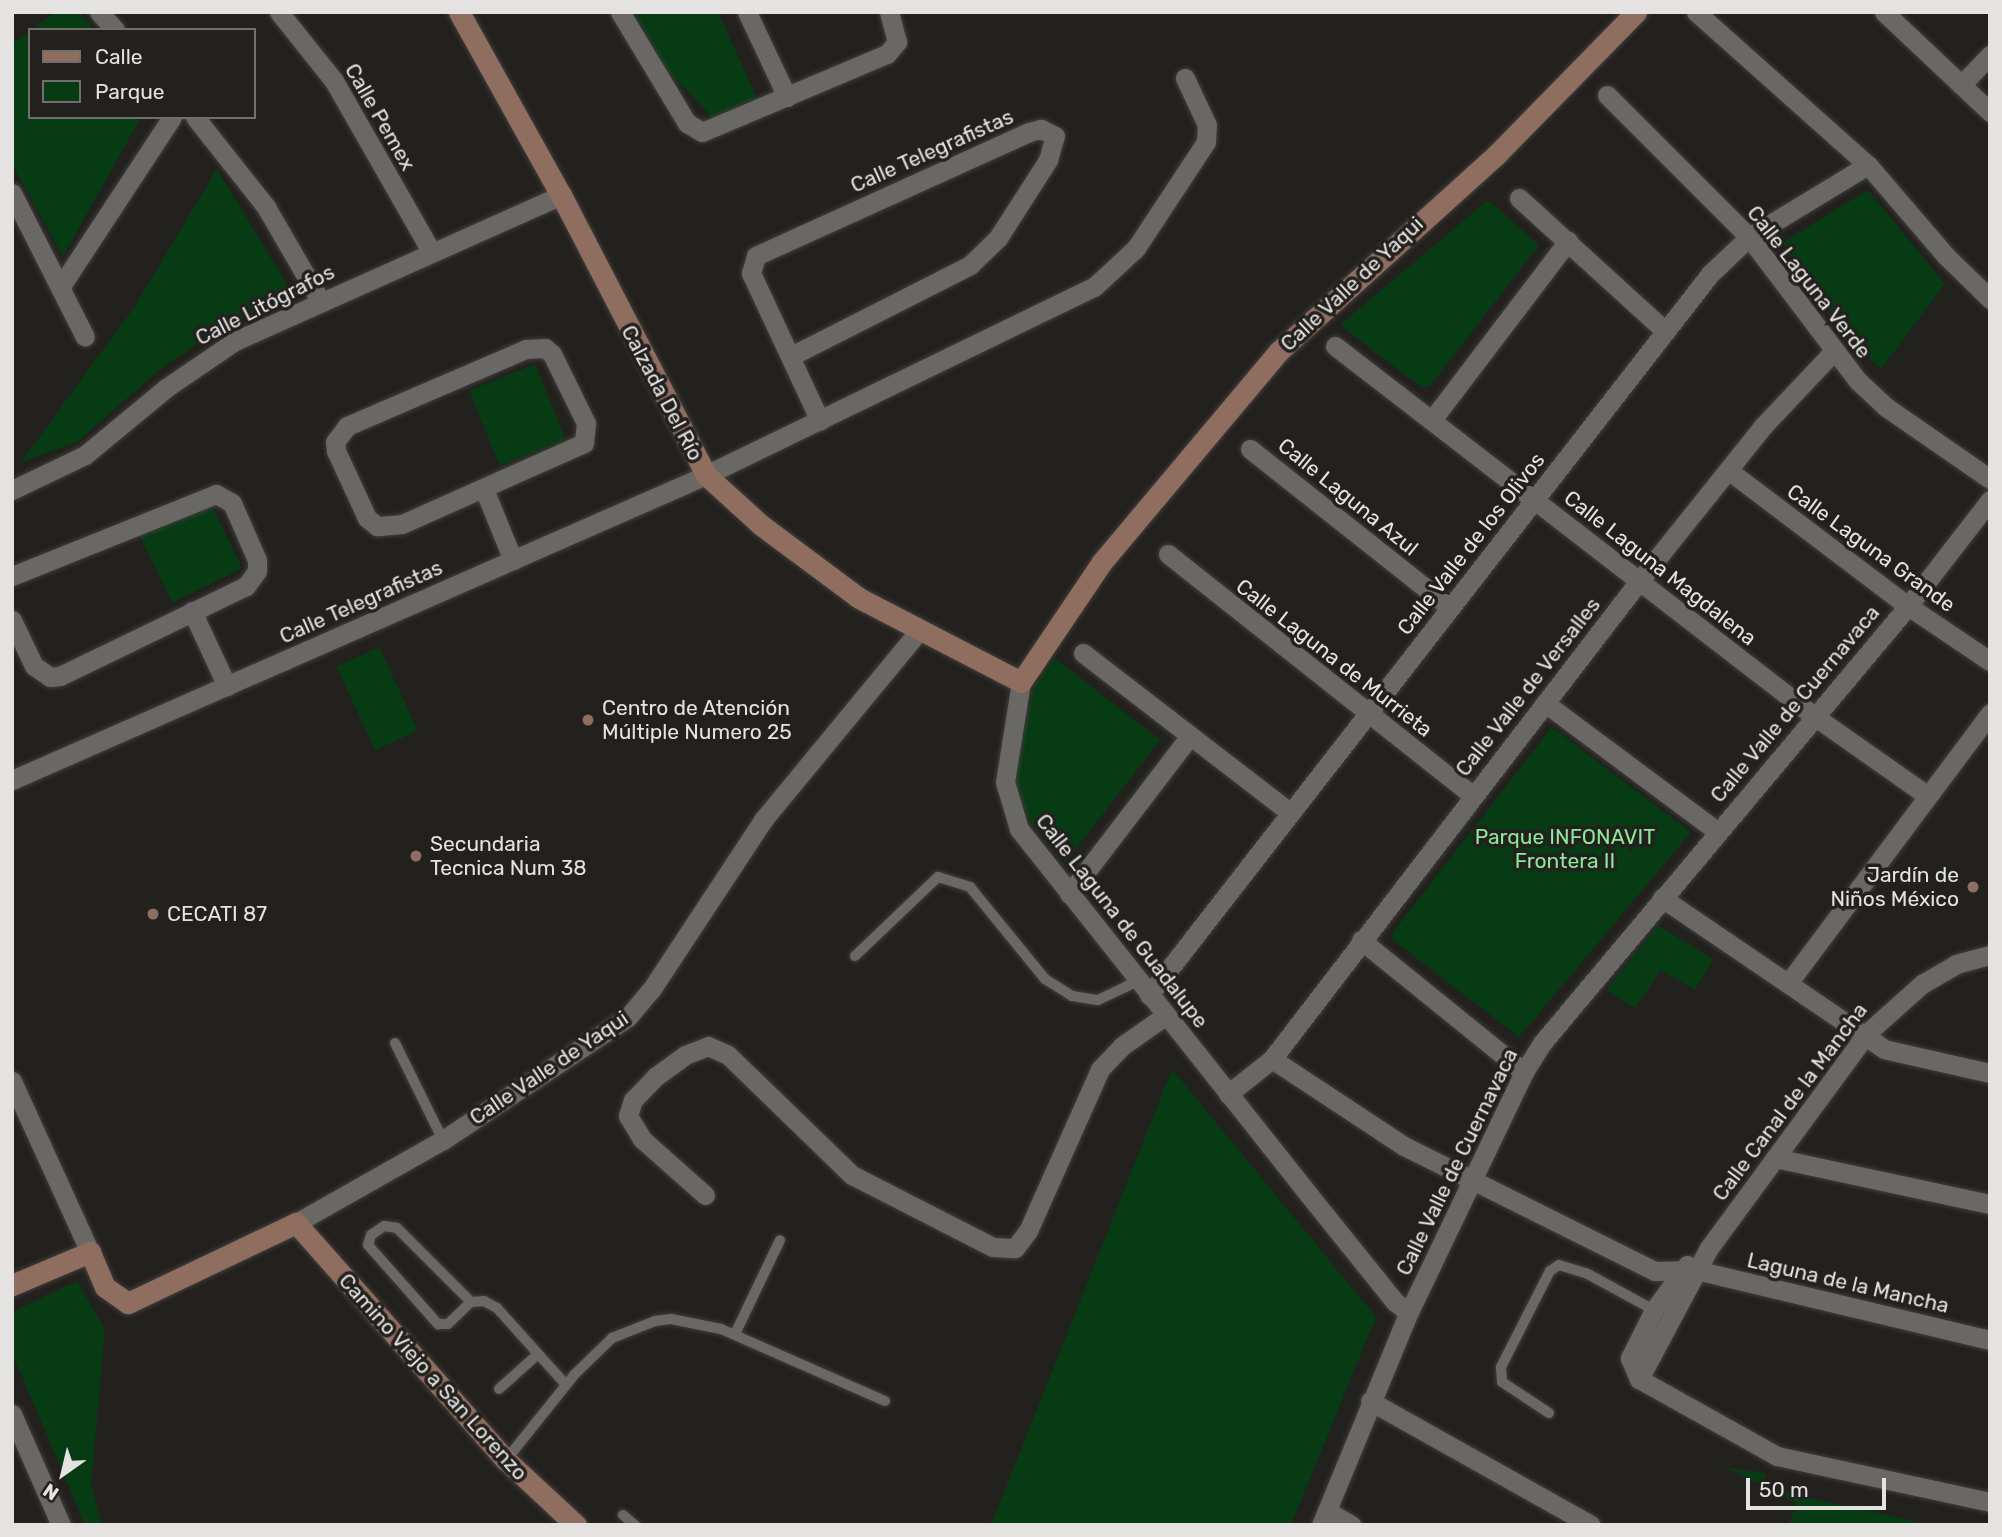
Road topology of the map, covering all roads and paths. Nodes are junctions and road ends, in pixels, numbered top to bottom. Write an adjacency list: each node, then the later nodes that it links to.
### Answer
1 (99, 12): 10 (street)
2 (279, 12): 25 (street, Calle Pemex)
3 (458, 12): 21 (street, Calzada Del Río)
4 (620, 12): 15 (street)
5 (747, 12): 15 (street)
6 (889, 12): 15 (street)
7 (1636, 12): 55 (street, Calle Valle de Yaqui)
8 (1696, 12): 19 (street)
9 (1884, 12): 13 (street)
10 (113, 28)
11 (1990, 55): 13 (street)
12 (1185, 78): 35 (street, Calle Telegrafistas)
13 (1961, 85): 16 (street)
14 (1607, 95): 23 (street, Calle Laguna Verde)
15 (786, 97)
16 (1990, 112)
17 (171, 119): 26 (street)
18 (197, 119): 28 (street)
19 (1868, 165): 23 (street, Calle Valle de los Olivos); 27 (street)
20 (12, 193): 26 (street)
21 (561, 195): 25 (street, Calle Litógrafos); 38 (street, Calzada Del Río)
22 (1519, 198): 24 (street)
23 (1749, 237): 29 (street, Calle Valle de los Olivos); 32 (street, Calle Laguna Verde)
24 (1568, 241): 29 (street); 34 (street)
25 (431, 251): 28 (street, Calle Litógrafos)
26 (61, 286): 30 (street)
27 (1990, 299)
28 (320, 300): 41 (street, Calle Litógrafos)
29 (1665, 331): 43 (street, Calle Valle de los Olivos)
30 (85, 337)
31 (1335, 346): 34 (street, Calle Laguna Magdalena)
32 (1832, 352): 37 (street, Calle Valle de Versalles); 39 (street, Calle Laguna Verde)
33 (791, 356): 33 (street, Calle Telegrafistas); 35 (street, Calle Telegrafistas)
34 (1432, 420): 43 (street, Calle Laguna Magdalena)
35 (820, 421): 38 (street, Calle Telegrafistas)
36 (1251, 449): 49 (street, Calle Laguna Azul)
37 (1728, 470): 47 (street, Calle Valle de Versalles); 48 (street, Calle Laguna Grande)
38 (706, 475): 45 (street, Calle Telegrafistas); 52 (street, Calzada Del Río)
39 (1990, 479)
40 (484, 489): 40 (street); 45 (street)
41 (12, 490)
42 (1990, 500): 48 (street, Calle Valle de Cuernavaca)
43 (1535, 501): 47 (street, Calle Laguna Magdalena); 49 (street, Calle Valle de los Olivos)
44 (1168, 554): 58 (street, Calle Laguna de Murrieta)
45 (513, 560): 56 (street, Calle Telegrafistas)
46 (12, 576): 50 (street)
47 (1639, 581): 57 (street, Calle Valle de Versalles); 60 (street, Calle Laguna Magdalena)
48 (1908, 606): 54 (street, Calle Laguna Grande); 60 (street, Calle Valle de Cuernavaca)
49 (1449, 607): 58 (street, Calle Valle de los Olivos)
50 (192, 611): 51 (street); 56 (street)
51 (12, 620)
52 (918, 632): 55 (street, Calzada Del Río); 82 (street, Calle Valle de Yaqui)
53 (1083, 653): 61 (street)
54 (1990, 661)
55 (1021, 682): 67 (street, Calle Laguna de Guadalupe)
56 (227, 686): 62 (street, Calle Telegrafistas)
57 (1545, 703): 63 (street, Calle Valle de Versalles); 66 (street)
58 (1367, 713): 63 (street, Calle Laguna de Murrieta); 65 (street, Calle Valle de los Olivos)
59 (1990, 713): 64 (street)
60 (1814, 716): 64 (street, Calle Laguna Magdalena); 66 (street, Calle Valle de Cuernavaca)
61 (1190, 736): 65 (street); 67 (street)
62 (12, 780)
63 (1473, 796): 69 (street, Calle Valle de Versalles)
64 (1928, 796): 72 (street)
65 (1291, 813): 73 (street, Calle Valle de los Olivos)
66 (1717, 831): 68 (street, Calle Valle de Cuernavaca)
67 (1069, 894): 73 (street, Calle Laguna de Guadalupe)
68 (1661, 898): 72 (street); 78 (street, Calle Valle de Cuernavaca)
69 (1361, 940): 77 (street, Calle Valle de Versalles); 78 (street)
70 (855, 956): 73 (lane)
71 (1990, 956): 75 (street, Calle Canal de la Mancha)
72 (1789, 982): 75 (street)
73 (1143, 988): 74 (street, Calle Laguna de Guadalupe)
74 (1166, 1015): 81 (street, Calle Laguna de Guadalupe); 85 (street)
75 (1866, 1034): 79 (street); 83 (street, Calle Canal de la Mancha)
76 (395, 1043): 82 (lane)
77 (1272, 1059): 81 (street); 84 (street)
78 (1524, 1072): 84 (street, Calle Valle de Cuernavaca)
79 (1990, 1073)
80 (12, 1081): 89 (street)
81 (1228, 1094): 93 (street, Calle Laguna de Guadalupe)
82 (443, 1140): 87 (street, Calle Valle de Yaqui)
83 (1775, 1158): 86 (street); 90 (street, Calle Canal de la Mancha)
84 (1473, 1177): 90 (street); 93 (street, Calle Valle de Cuernavaca)
85 (705, 1195)
86 (1990, 1203)
87 (296, 1223): 89 (street, Calle Valle de Yaqui); 104 (street, Camino Viejo a San Lorenzo)
88 (780, 1240): 95 (lane)
89 (90, 1252): 91 (street)
90 (1688, 1271): 94 (street, Calle Canal de la Mancha); 96 (street, Laguna de la Mancha)
91 (12, 1285)
92 (471, 1302): 92 (lane); 97 (lane)
93 (1409, 1312): 101 (street, Calle Valle de Cuernavaca)
94 (1654, 1319): 102 (lane); 105 (street, Calle Canal de la Mancha)
95 (735, 1334): 98 (lane); 100 (lane)
96 (1990, 1340)
97 (538, 1353): 98 (lane); 99 (lane)
98 (566, 1385): 104 (lane)
99 (499, 1389)
100 (885, 1401)
101 (1370, 1401): 107 (street, Calle Valle de Cuernavaca); 112 (street)
102 (1549, 1413)
103 (12, 1414): 108 (street)
104 (506, 1460): 109 (street, Camino Viejo a San Lorenzo)
105 (1990, 1502)
106 (623, 1515): 110 (lane)
107 (1324, 1518): 111 (street)
108 (61, 1525)
109 (576, 1525)
110 (635, 1525)
111 (1351, 1525)
112 (1591, 1525)

